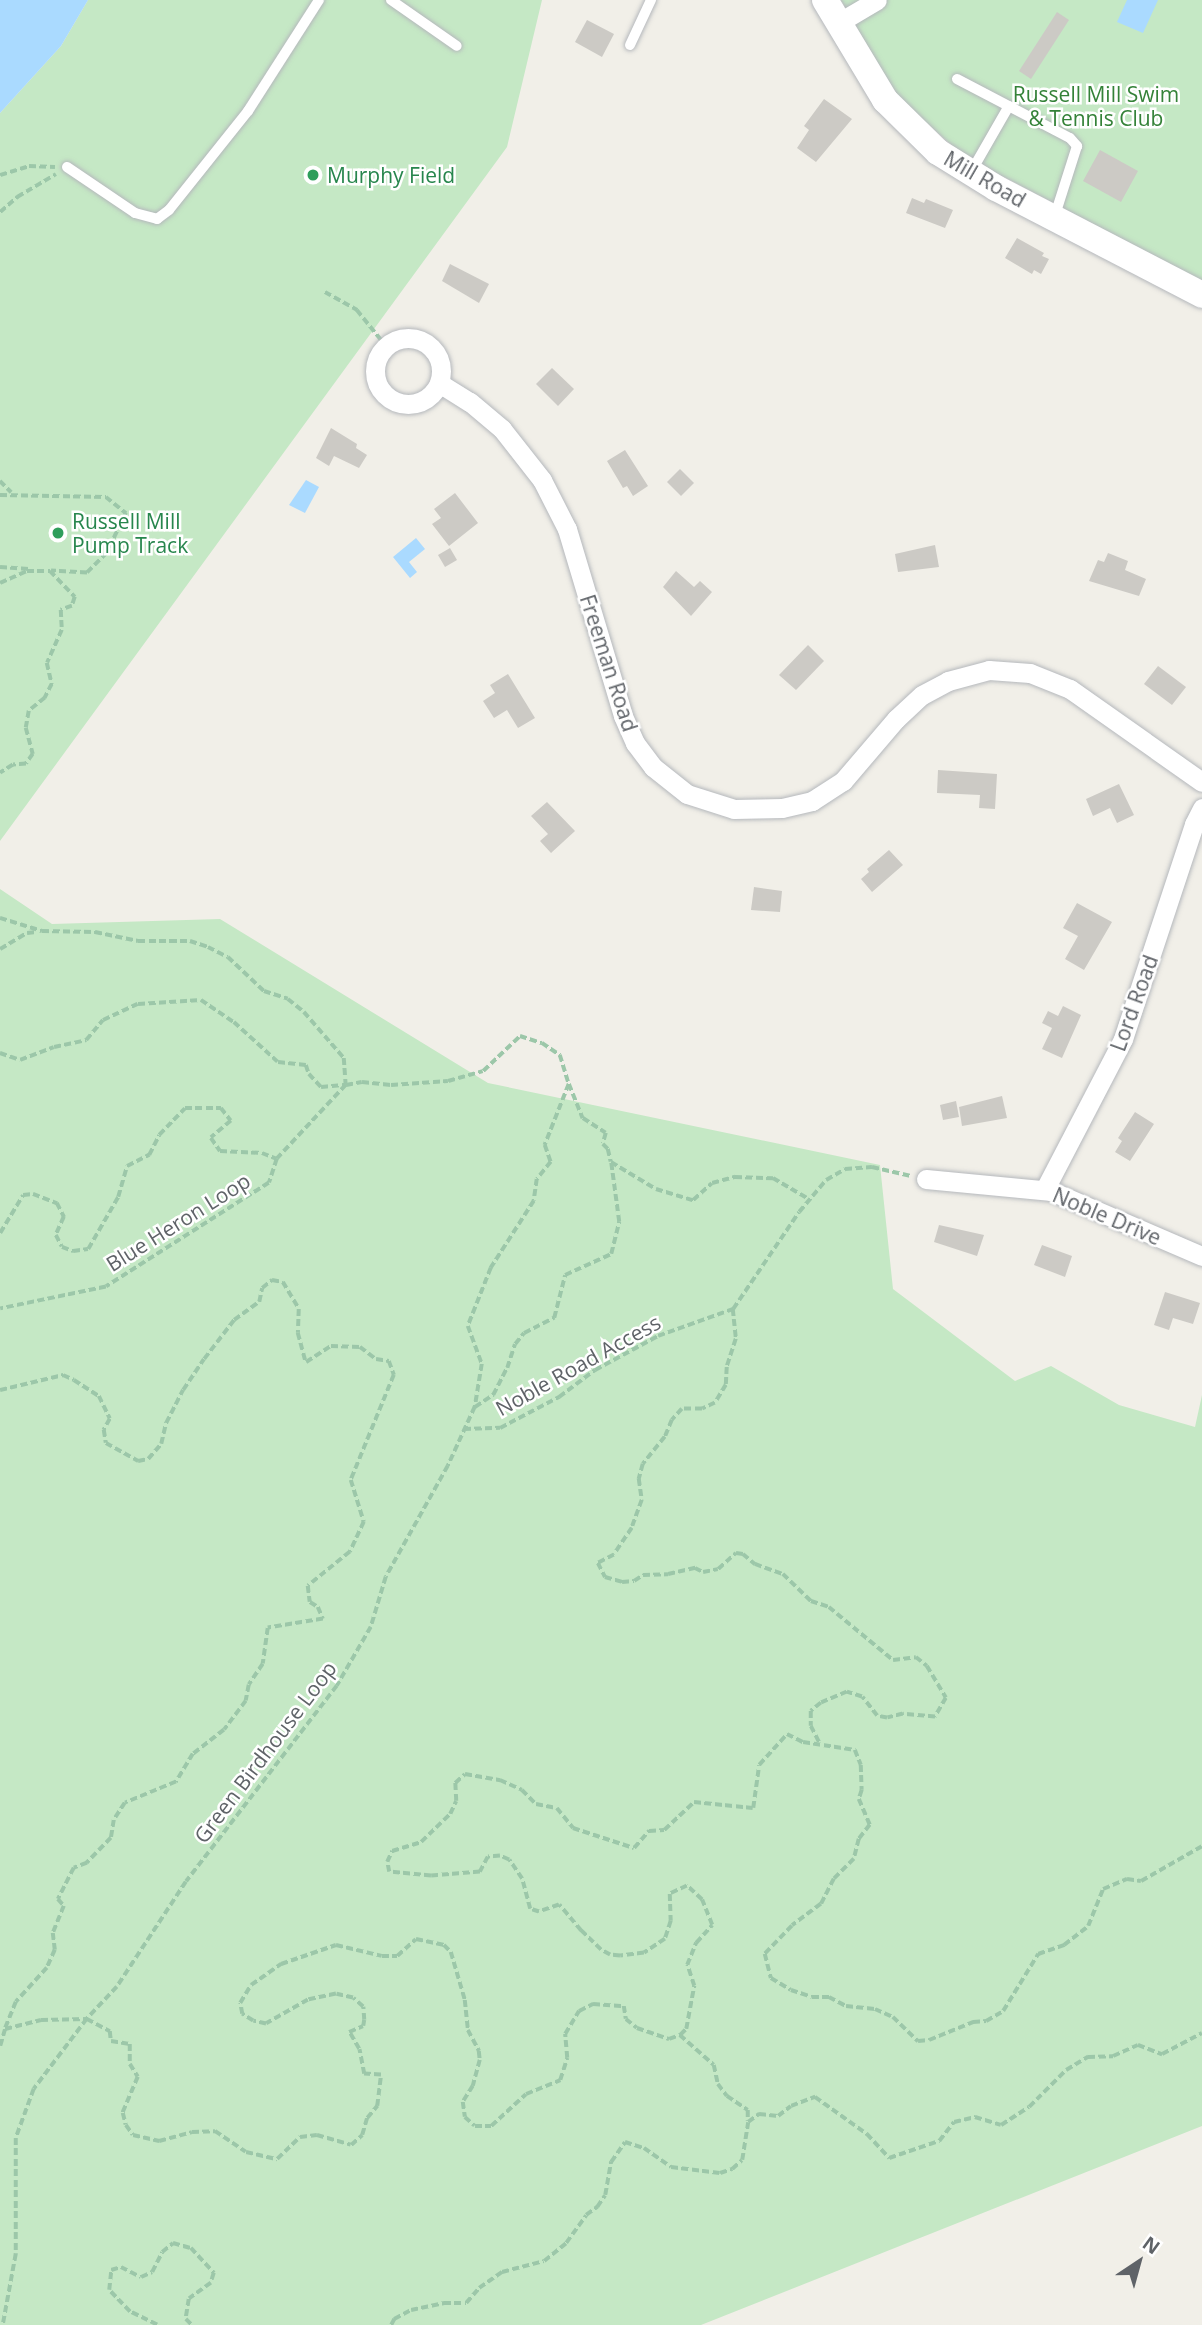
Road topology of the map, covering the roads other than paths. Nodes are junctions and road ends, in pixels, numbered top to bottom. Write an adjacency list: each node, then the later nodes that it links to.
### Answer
1 (319, 0): 11 (lane)
2 (391, 0): 8 (lane)
3 (651, 0): 7 (lane)
4 (825, 0): 6 (main road, Mill Road)
5 (877, 0): 6 (street)
6 (838, 23): 12 (main road, Mill Road)
7 (630, 45)
8 (457, 46)
9 (957, 79): 10 (lane)
10 (1009, 106): 12 (lane); 13 (lane)
11 (67, 167)
12 (971, 173): 13 (main road, Mill Road)
13 (1054, 218): 14 (main road, Mill Road)
14 (1202, 295)
15 (439, 383): 15 (street); 16 (street, Freeman Road)
16 (1202, 782)
17 (1202, 808): 19 (street, Lord Road)
18 (926, 1179): 19 (street, Noble Drive)
19 (1045, 1189): 20 (street, Noble Drive)
20 (1202, 1256)

